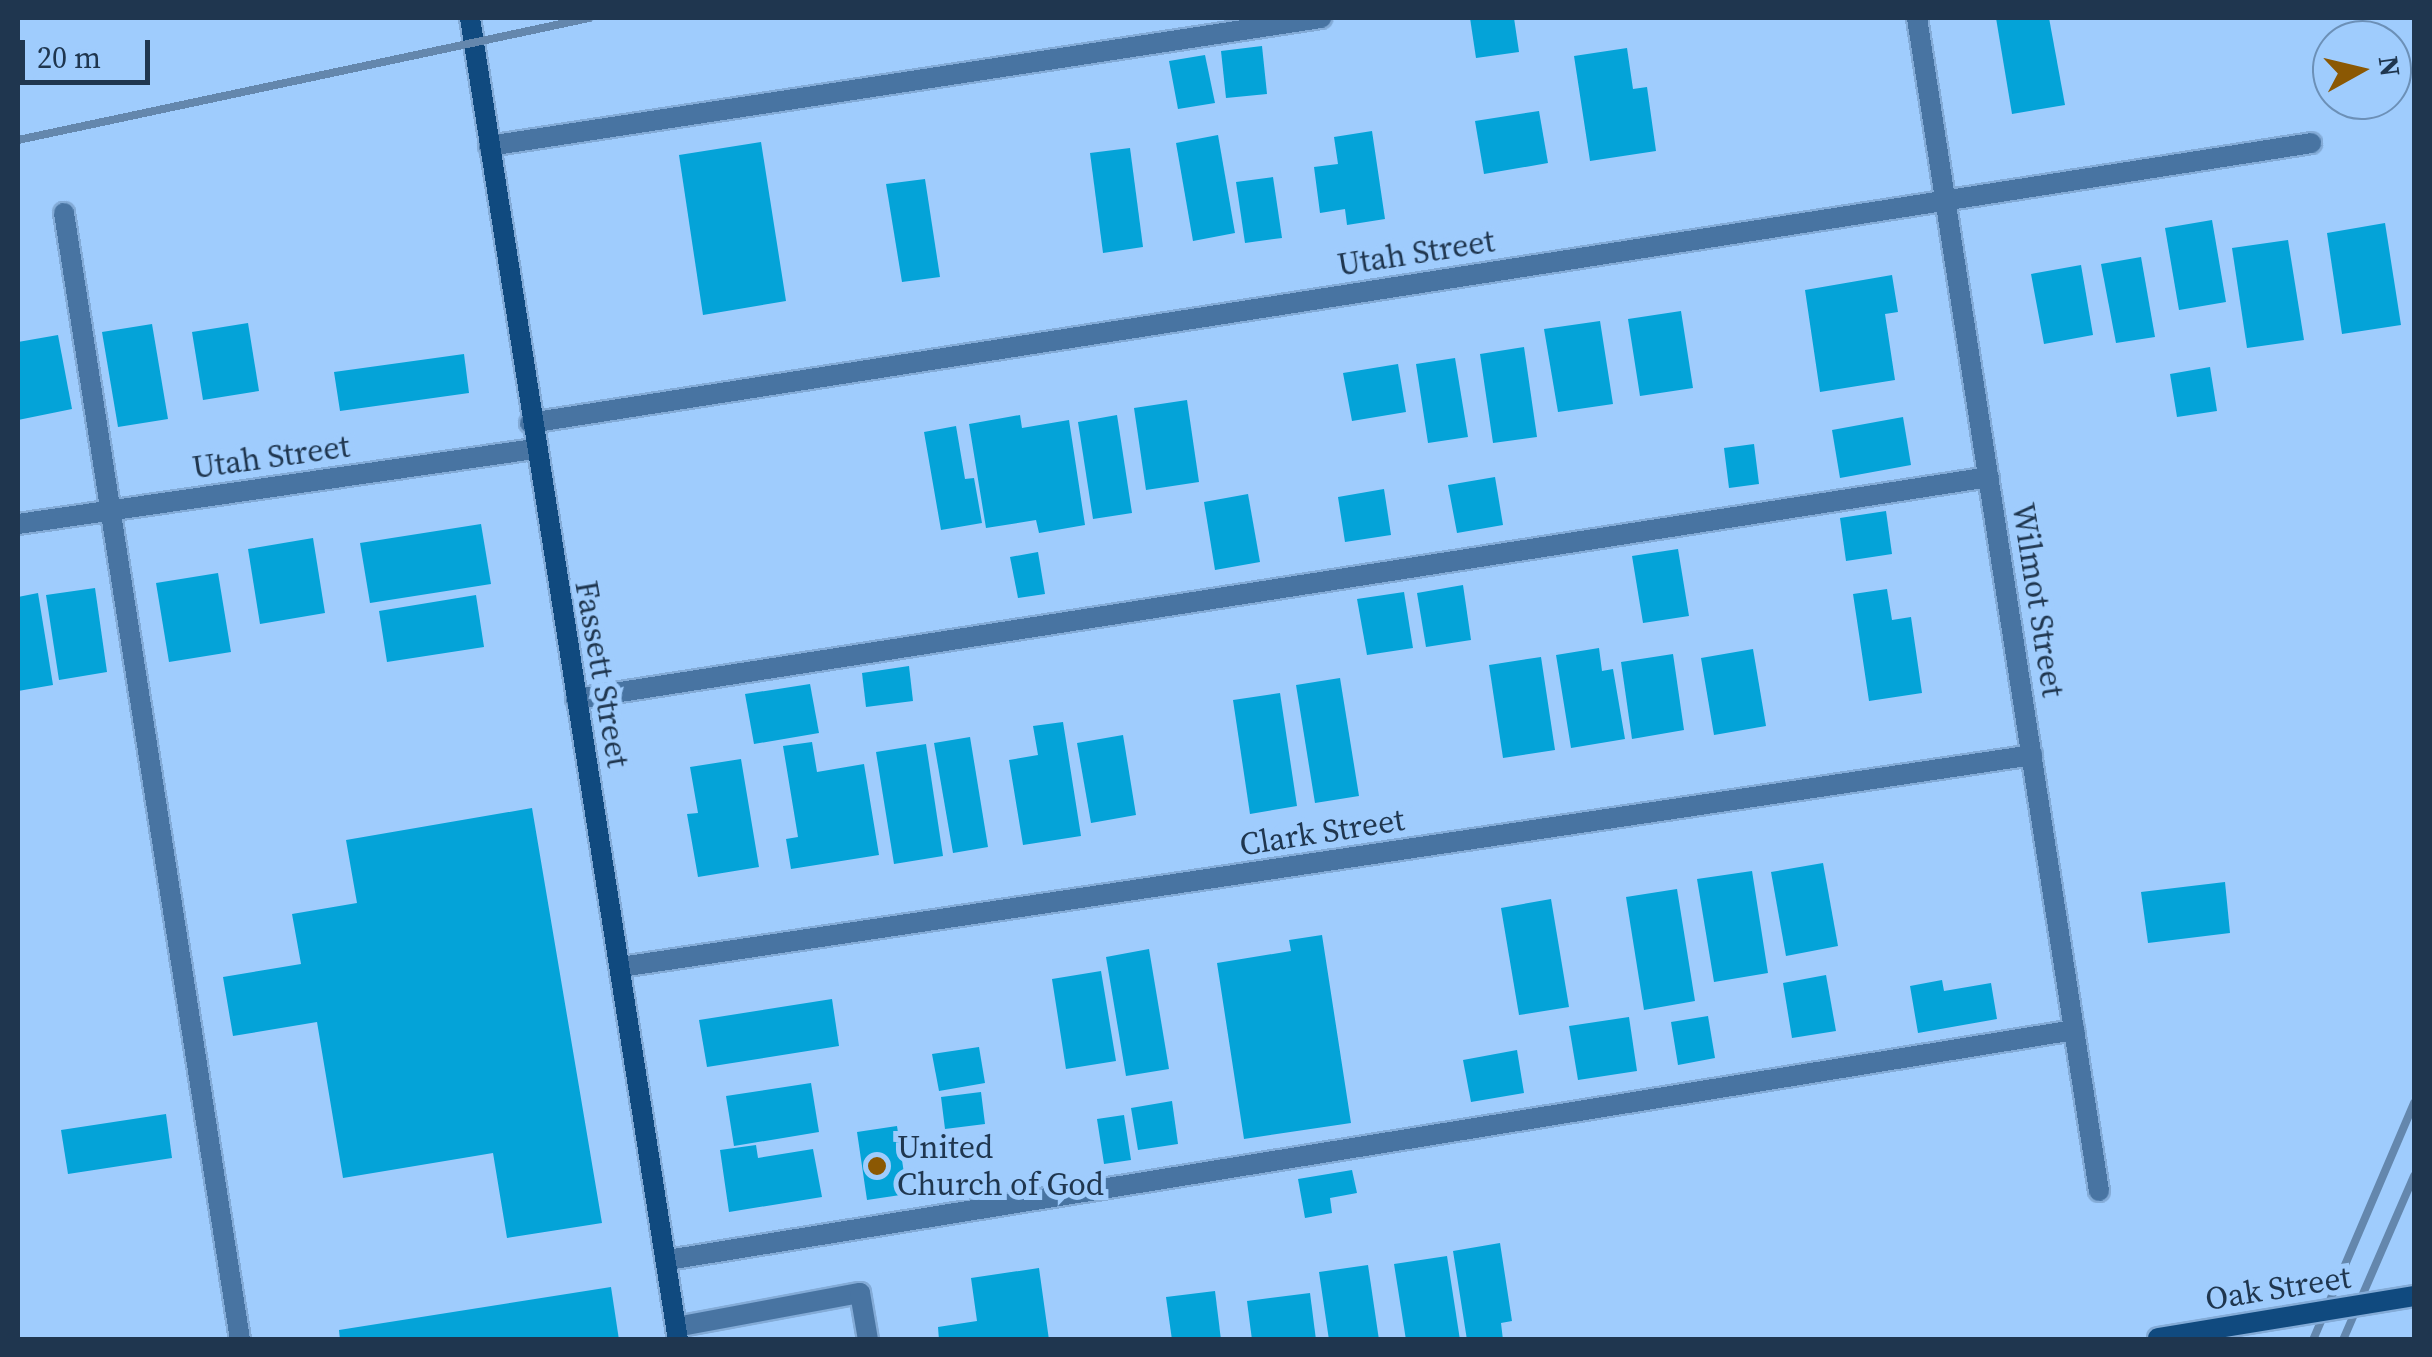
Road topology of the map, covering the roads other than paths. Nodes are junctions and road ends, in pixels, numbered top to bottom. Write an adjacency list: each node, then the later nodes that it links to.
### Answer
1 (470, 18): 5 (main road, Fassett Street)
2 (1322, 18): 5 (street)
3 (1917, 18): 6 (street, Wilmot Street)
4 (2311, 143): 6 (street, Utah Street)
5 (488, 146): 8 (main road, Fassett Street)
6 (1946, 200): 8 (street, Utah Street); 10 (street, Wilmot Street)
7 (64, 213): 11 (street)
8 (530, 422): 9 (main road, Fassett Street)
9 (534, 449): 11 (street, Utah Street); 13 (main road, Fassett Street)
10 (1989, 477): 13 (street); 14 (street, Wilmot Street)
11 (110, 510): 12 (street, Utah Street); 22 (street)
12 (18, 524)
13 (576, 698): 15 (main road, Fassett Street)
14 (2032, 755): 15 (street, Clark Street); 16 (street, Wilmot Street)
15 (621, 967): 18 (main road, Fassett Street)
16 (2074, 1030): 17 (street, Wilmot Street); 18 (street)
17 (2099, 1191)
18 (668, 1260): 20 (main road, Fassett Street)
19 (2414, 1296): 21 (main road, Oak Street, bridge)
20 (677, 1333): 23 (street)
21 (2155, 1339)
22 (240, 1340)
23 (868, 1340)

